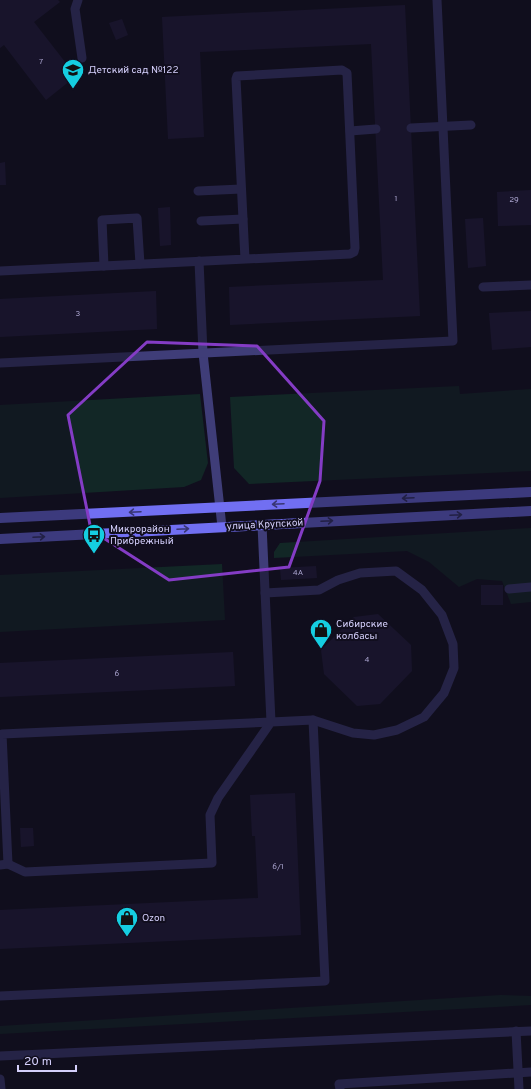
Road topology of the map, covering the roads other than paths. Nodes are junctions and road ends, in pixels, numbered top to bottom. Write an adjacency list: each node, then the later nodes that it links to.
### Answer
1 (78, 0): 3 (lane)
2 (436, 0): 5 (lane)
3 (82, 58)
4 (471, 125): 5 (lane)
5 (442, 126): 6 (lane); 20 (lane)
6 (411, 128)
7 (376, 129): 8 (lane)
8 (350, 131): 9 (lane); 13 (lane)
9 (241, 189): 10 (lane); 11 (lane)
10 (198, 191)
11 (243, 219): 12 (lane); 13 (lane)
12 (201, 221)
13 (245, 259): 14 (lane)
14 (199, 261): 15 (lane); 20 (lane)
15 (140, 264): 16 (lane); 16 (lane)
16 (104, 266): 17 (lane)
17 (0, 271)
18 (531, 285): 19 (lane)
19 (483, 287)
20 (203, 353): 21 (lane); 23 (lane)
21 (0, 364)
22 (531, 492): 23 (main road, улица Крупской, one-way to 23)
23 (220, 507): 25 (main road, улица Крупской, one-way to 25); 27 (lane)
24 (531, 511): 26 (main road, улица Крупской, one-way to 24)
25 (0, 518)
26 (262, 525): 27 (main road, улица Крупской); 31 (lane)
27 (222, 527): 28 (main road, улица Крупской, one-way to 27)
28 (0, 539)
29 (531, 587): 30 (lane)
30 (509, 588)
31 (265, 593): 32 (lane); 33 (lane)
32 (313, 720): 33 (lane); 35 (lane)
33 (271, 722): 34 (lane); 34 (lane)
34 (4, 864)
35 (0, 996)
36 (531, 1031): 37 (lane)
37 (516, 1032): 38 (lane); 40 (lane)
38 (0, 1056)
39 (531, 1072): 40 (lane)
40 (518, 1073): 43 (lane); 44 (lane)
41 (0, 1079): 42 (lane)
42 (1, 1089)
43 (340, 1089)
44 (519, 1089)

